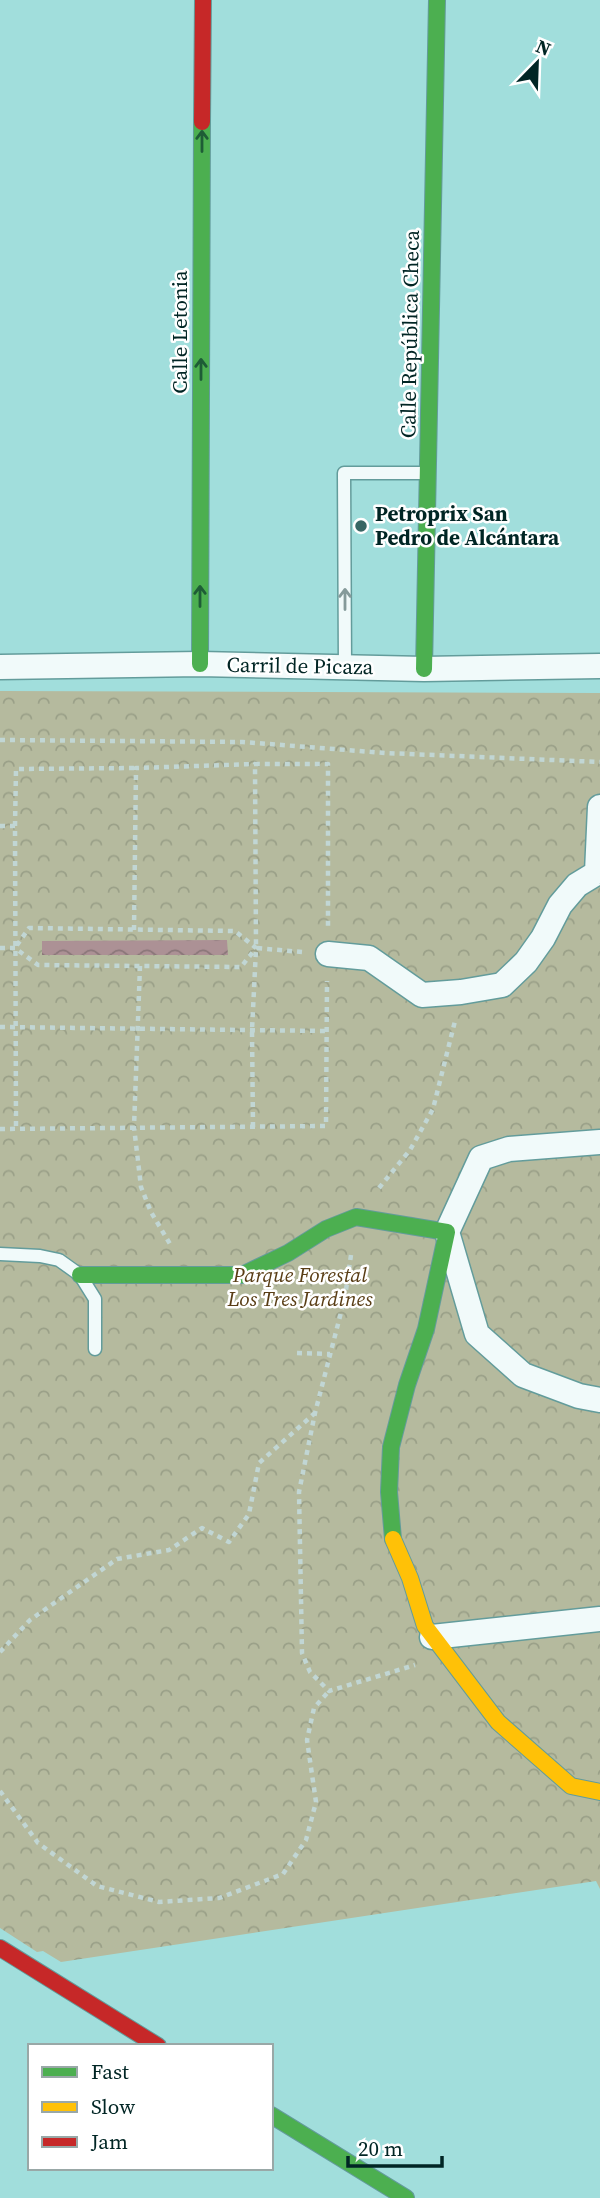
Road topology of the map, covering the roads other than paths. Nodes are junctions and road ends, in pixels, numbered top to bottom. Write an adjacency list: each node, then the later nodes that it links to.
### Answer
1 (203, 0): 4 (street, Calle Letonia, one-way to 1)
2 (437, 0): 3 (street, Calle República Checa)
3 (428, 473): 7 (lane, one-way to 3); 8 (street, Calle República Checa)
4 (200, 664): 6 (street, Carril de Picaza); 7 (street, Carril de Picaza)
5 (600, 666): 8 (street, Carril de Picaza)
6 (0, 667)
7 (345, 667): 8 (street, Carril de Picaza)
8 (424, 669)
9 (600, 807): 10 (street)
10 (598, 872): 11 (street)
11 (328, 954)
12 (600, 1142): 13 (street)
13 (447, 1232): 15 (street); 17 (street); 19 (street)
14 (0, 1254): 15 (lane)
15 (80, 1275): 16 (lane)
16 (95, 1349)
17 (600, 1400)
18 (600, 1619): 19 (street)
19 (439, 1646): 20 (street)
20 (600, 1793)
21 (0, 1948): 22 (street)
22 (155, 2044)
23 (273, 2116): 24 (street)
24 (405, 2198)

